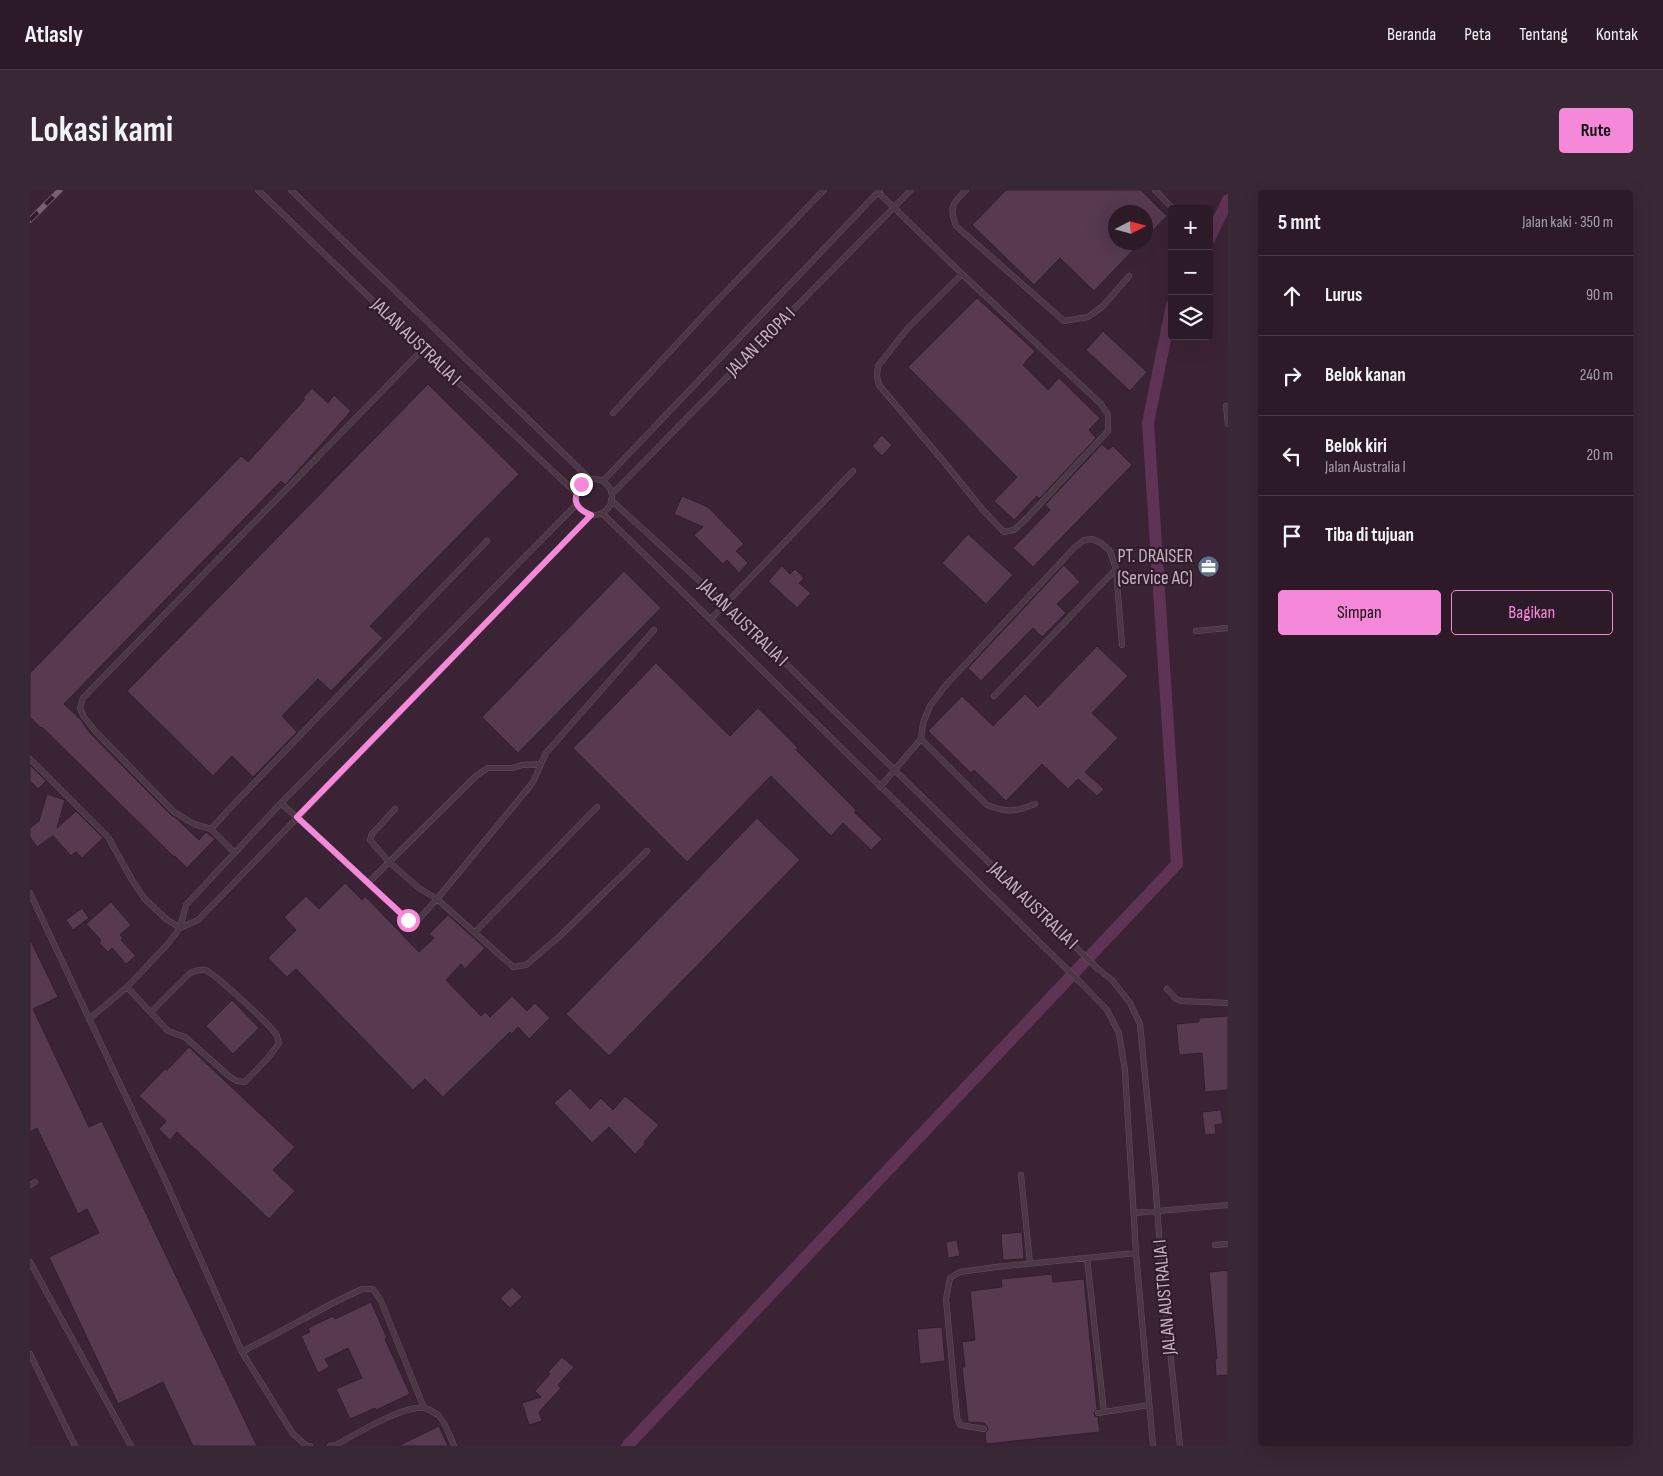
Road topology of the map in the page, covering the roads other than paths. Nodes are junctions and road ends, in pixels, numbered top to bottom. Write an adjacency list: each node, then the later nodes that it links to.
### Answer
1 (258, 190): 12 (lane, JALAN AUSTRALIA I)
2 (291, 190): 17 (lane, JALAN AUSTRALIA I)
3 (824, 190): 14 (lane)
4 (910, 190): 9 (lane, JALAN EROPA I)
5 (966, 190): 11 (lane)
6 (1154, 190): 8 (lane)
7 (879, 191): 9 (lane); 18 (lane, JALAN EROPA I)
8 (1169, 205)
9 (895, 207): 10 (lane); 20 (lane, JALAN EROPA I)
10 (962, 274): 10 (lane)
11 (1129, 276)
12 (423, 349): 19 (lane, JALAN AUSTRALIA I); 44 (lane)
13 (1226, 406): 15 (lane)
14 (613, 413)
15 (1228, 424)
16 (852, 471): 27 (lane)
17 (590, 479): 18 (lane); 19 (lane)
18 (603, 481): 20 (lane)
19 (576, 492): 22 (lane)
20 (612, 494): 21 (lane)
21 (611, 500): 23 (lane); 27 (lane, JALAN AUSTRALIA I)
22 (577, 504): 24 (lane); 39 (lane)
23 (602, 513): 24 (lane); 28 (lane, JALAN AUSTRALIA I)
24 (591, 515): 43 (lane)
25 (487, 541): 44 (lane)
26 (1116, 570): 32 (lane); 33 (lane); 34 (lane)
27 (726, 605): 28 (lane); 37 (lane, JALAN AUSTRALIA I)
28 (711, 619): 38 (lane, JALAN AUSTRALIA I)
29 (1228, 628): 31 (lane)
30 (654, 630): 36 (lane)
31 (1196, 631)
32 (1122, 645)
33 (994, 696)
34 (922, 739): 37 (lane); 40 (lane)
35 (30, 759): 51 (lane)
36 (541, 764): 47 (lane); 50 (lane)
37 (894, 771): 38 (lane); 60 (lane, JALAN AUSTRALIA I)
38 (880, 787): 61 (lane, JALAN AUSTRALIA I)
39 (281, 804): 43 (lane); 45 (lane)
40 (1035, 804)
41 (597, 807): 52 (lane)
42 (395, 809): 47 (lane)
43 (297, 817): 48 (lane); 51 (lane)
44 (212, 829): 45 (lane)
45 (235, 852): 51 (lane)
46 (647, 852): 52 (lane)
47 (389, 862): 48 (lane); 50 (lane)
48 (368, 883): 50 (lane)
49 (30, 893): 57 (lane)
50 (437, 899): 52 (lane)
51 (180, 928): 53 (lane)
52 (475, 932)
53 (127, 987): 56 (lane); 57 (lane)
54 (1167, 989): 55 (lane)
55 (1228, 1003)
56 (150, 1012): 56 (lane)
57 (89, 1018): 68 (lane)
58 (1021, 1175): 67 (lane)
59 (1228, 1205): 60 (lane)
60 (1158, 1212): 61 (lane); 81 (lane, JALAN AUSTRALIA I)
61 (1134, 1213): 64 (lane, JALAN AUSTRALIA I)
62 (1228, 1244): 63 (lane)
63 (1214, 1245)
64 (1136, 1253): 65 (lane); 70 (lane, JALAN AUSTRALIA I)
65 (1087, 1258): 67 (lane); 72 (lane)
66 (30, 1262): 76 (lane)
67 (1030, 1263): 74 (lane)
68 (242, 1352): 71 (lane); 77 (lane)
69 (30, 1354): 75 (lane)
70 (1149, 1405): 72 (lane); 80 (lane, JALAN AUSTRALIA I)
71 (424, 1408): 78 (lane); 79 (lane)
72 (1104, 1412): 73 (lane)
73 (1098, 1413)
74 (984, 1429)
75 (74, 1446)
76 (131, 1446)
77 (310, 1446)
78 (330, 1446)
79 (454, 1446)
80 (1153, 1446)
81 (1180, 1446)

